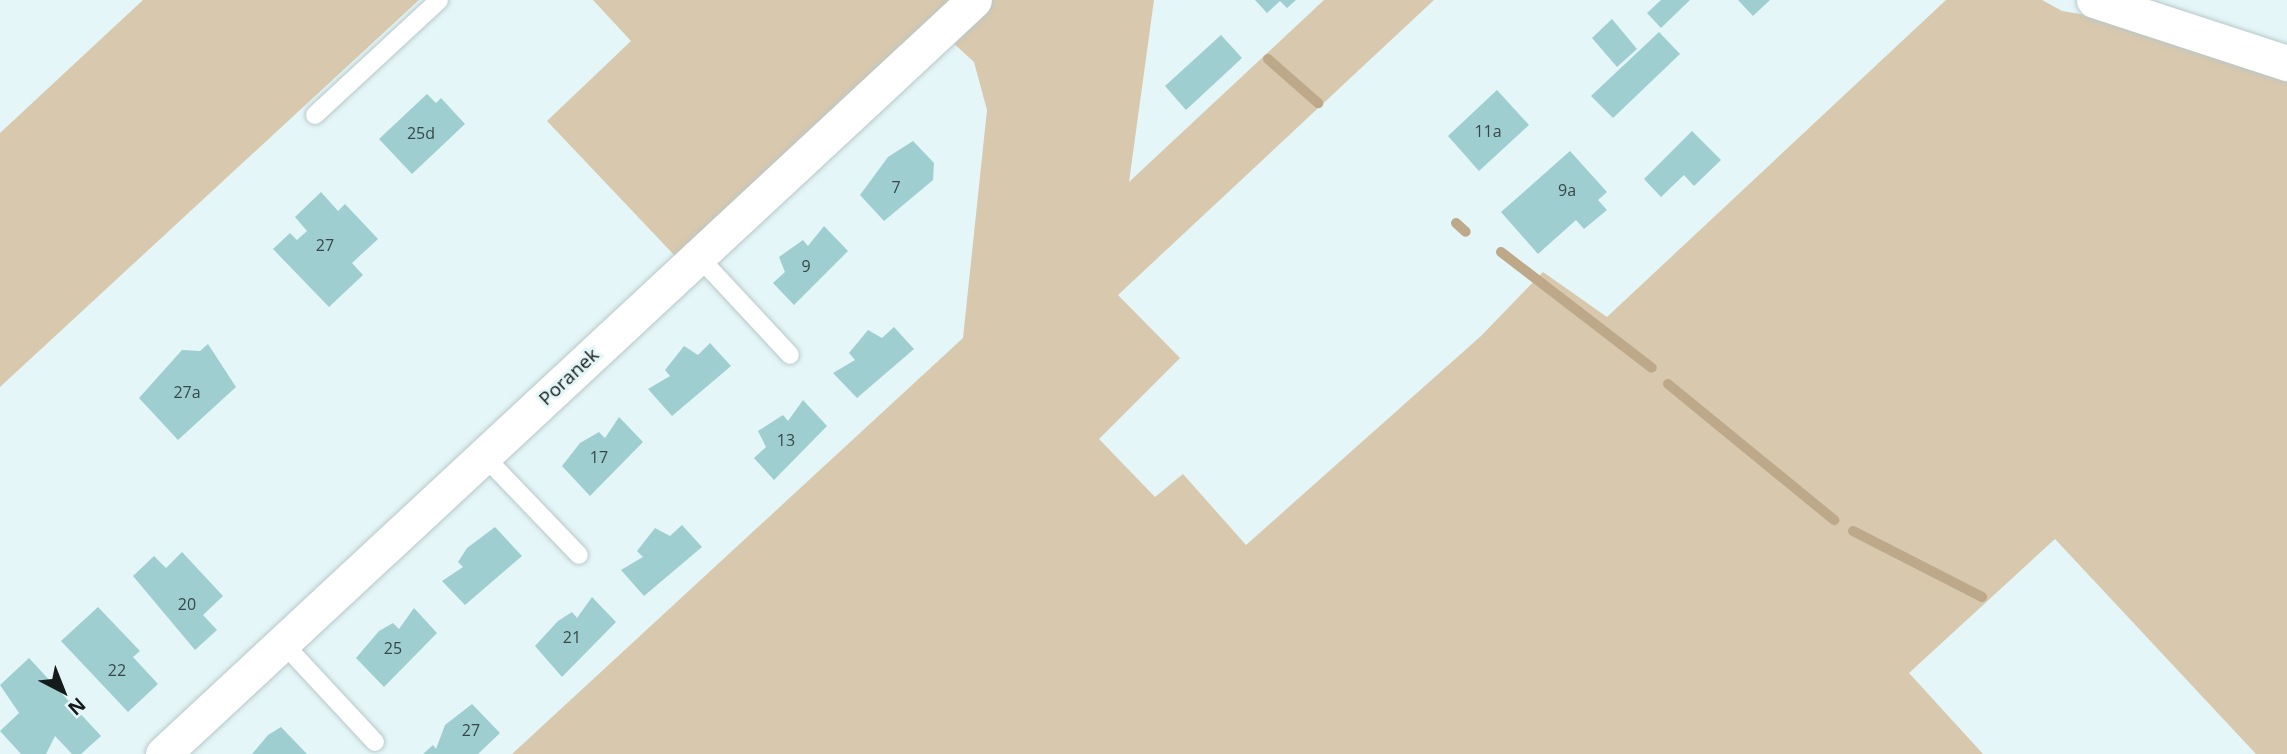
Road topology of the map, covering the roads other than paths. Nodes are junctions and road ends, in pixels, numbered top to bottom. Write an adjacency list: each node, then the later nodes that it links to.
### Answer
1 (439, 0): 5 (lane)
2 (974, 0): 6 (street, Poranek)
3 (2094, 0): 4 (street)
4 (2287, 63)
5 (315, 115)
6 (698, 256): 7 (lane); 8 (street, Poranek)
7 (790, 355)
8 (484, 456): 9 (lane); 10 (street, Poranek)
9 (579, 555)
10 (283, 643): 11 (lane); 12 (street, Poranek)
11 (375, 742)
12 (163, 754)

